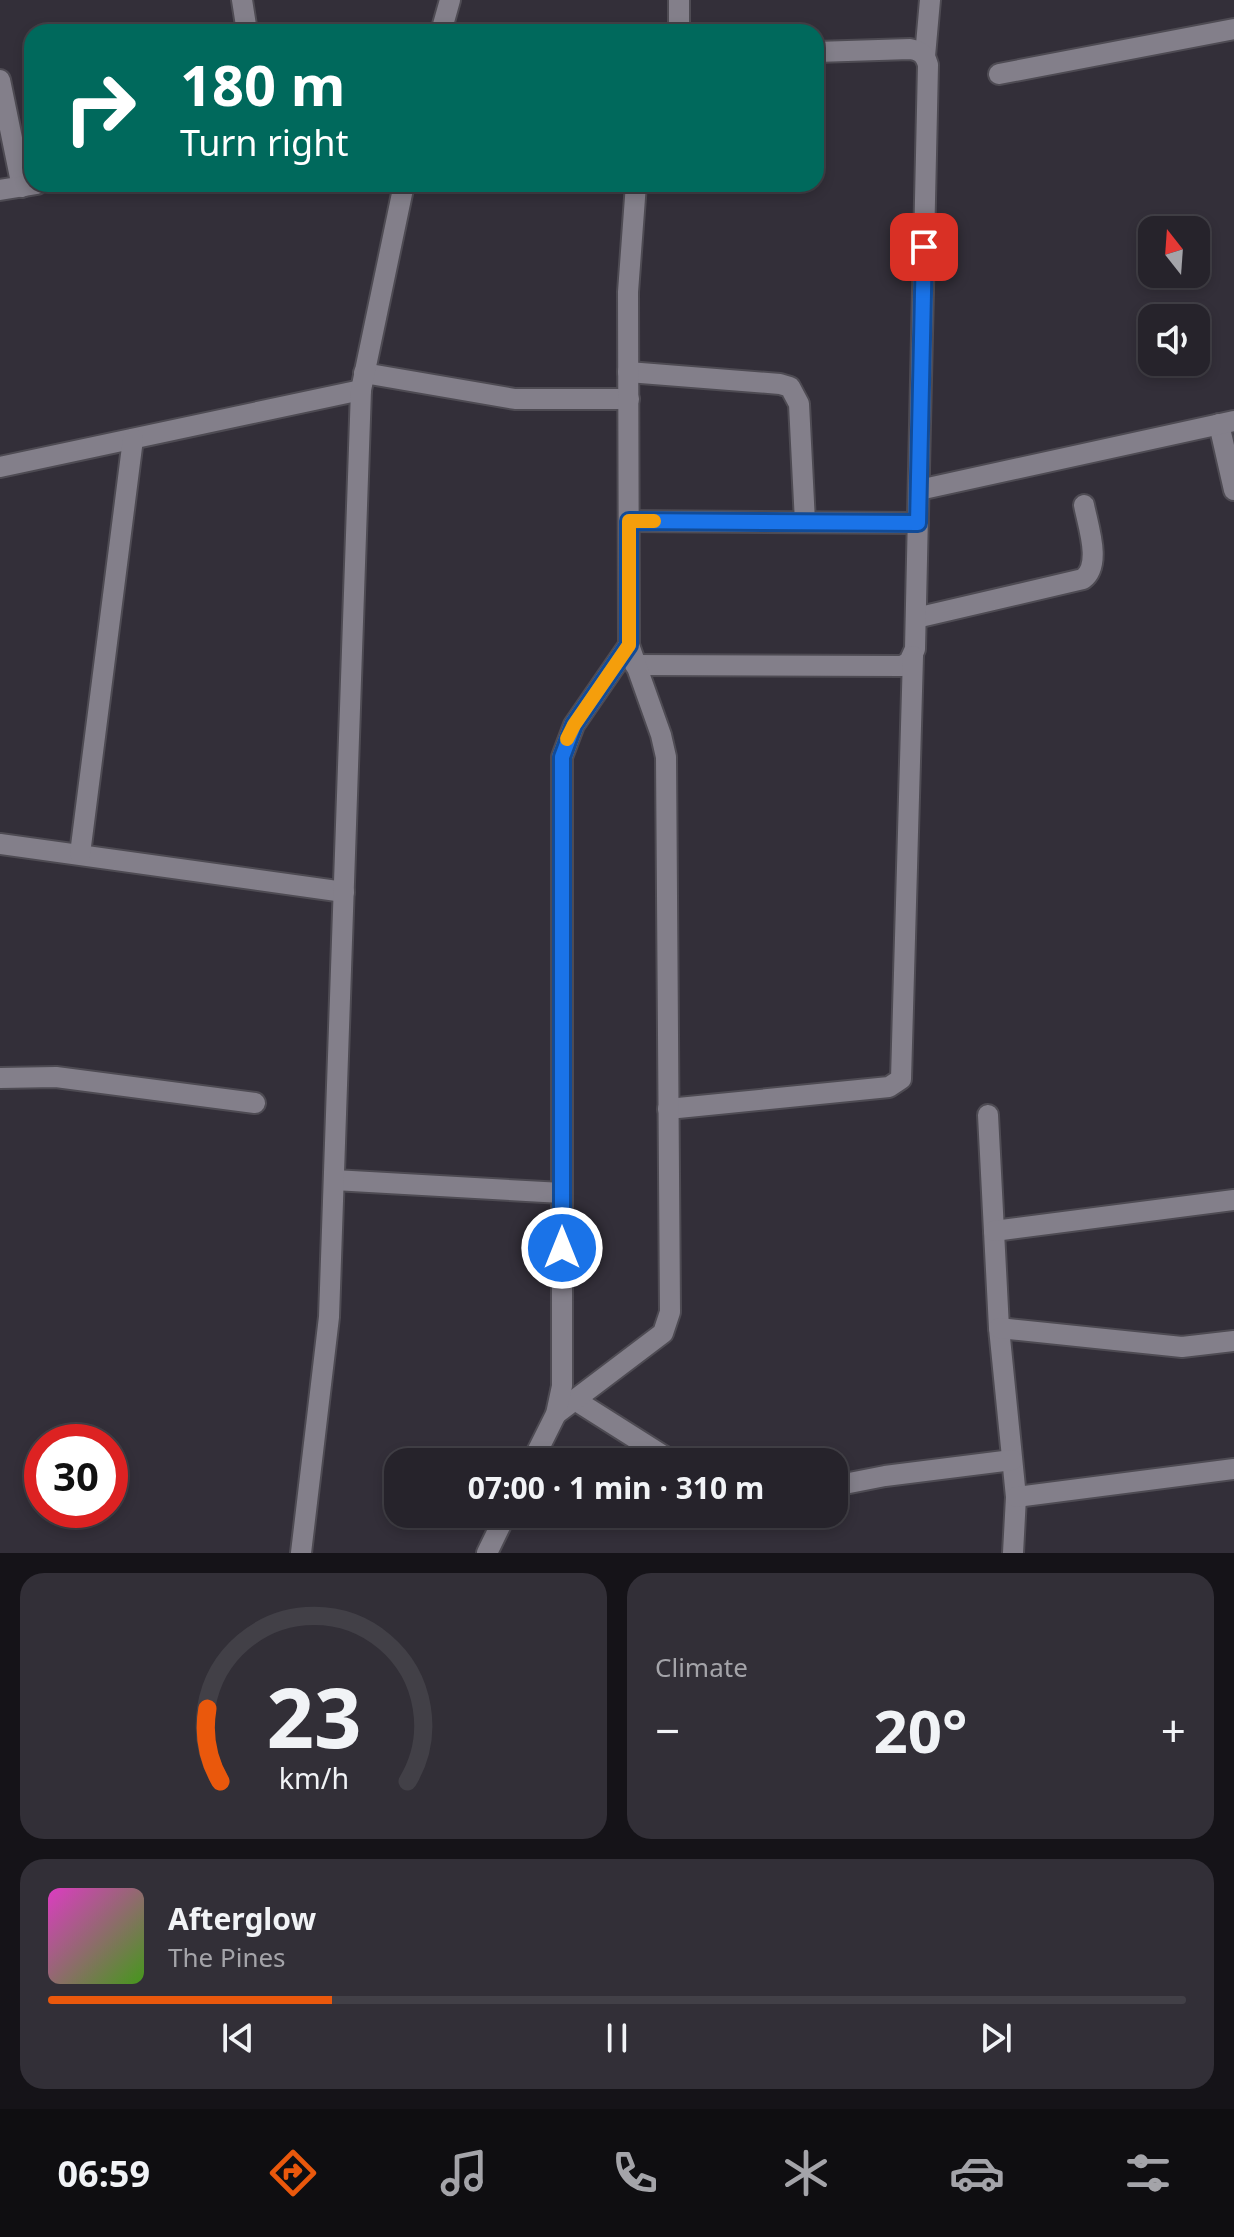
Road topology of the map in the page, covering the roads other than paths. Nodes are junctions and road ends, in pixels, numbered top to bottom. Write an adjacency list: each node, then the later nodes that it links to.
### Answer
1 (242, 0): 5 (street)
2 (450, 0): 6 (street)
3 (679, 0): 7 (street)
4 (930, 0): 10 (street)
5 (246, 24)
6 (443, 24)
7 (679, 24)
8 (1234, 29): 11 (street)
9 (824, 52): 10 (street)
10 (925, 56): 24 (street)
11 (999, 74)
12 (0, 80): 13 (street)
13 (24, 167)
14 (24, 186): 15 (street)
15 (0, 190)
16 (402, 192): 19 (street)
17 (635, 192): 18 (street)
18 (628, 372): 20 (street); 28 (street)
19 (363, 382): 20 (street); 22 (street); 36 (street)
20 (629, 399): 27 (street)
21 (1226, 423): 24 (street); 25 (street)
22 (133, 439): 23 (street); 35 (street)
23 (0, 467)
24 (919, 490): 29 (street)
25 (1234, 490)
26 (1084, 505): 30 (street)
27 (629, 521): 28 (street); 31 (street)
28 (805, 522): 29 (street)
29 (918, 523): 30 (street)
30 (916, 618): 32 (street)
31 (629, 645): 33 (street); 42 (street)
32 (913, 656): 33 (street); 39 (street)
33 (635, 665): 39 (street)
34 (0, 844): 35 (street)
35 (80, 854): 36 (street)
36 (344, 892): 41 (street)
37 (0, 1078): 38 (street)
38 (255, 1103)
39 (668, 1109): 47 (street)
40 (988, 1115): 44 (street)
41 (334, 1180): 42 (street); 56 (street)
42 (562, 1193): 48 (street)
43 (1234, 1200): 44 (street)
44 (994, 1231): 45 (street)
45 (999, 1328): 46 (street); 51 (street)
46 (1234, 1341)
47 (575, 1400): 48 (street); 50 (street)
48 (556, 1414): 49 (street)
49 (539, 1448)
50 (651, 1448)
51 (1012, 1460): 53 (street); 54 (street)
52 (1234, 1469): 54 (street)
53 (848, 1483)
54 (1016, 1497): 58 (street)
55 (499, 1528): 57 (street)
56 (301, 1553)
57 (487, 1553)
58 (1013, 1553)

